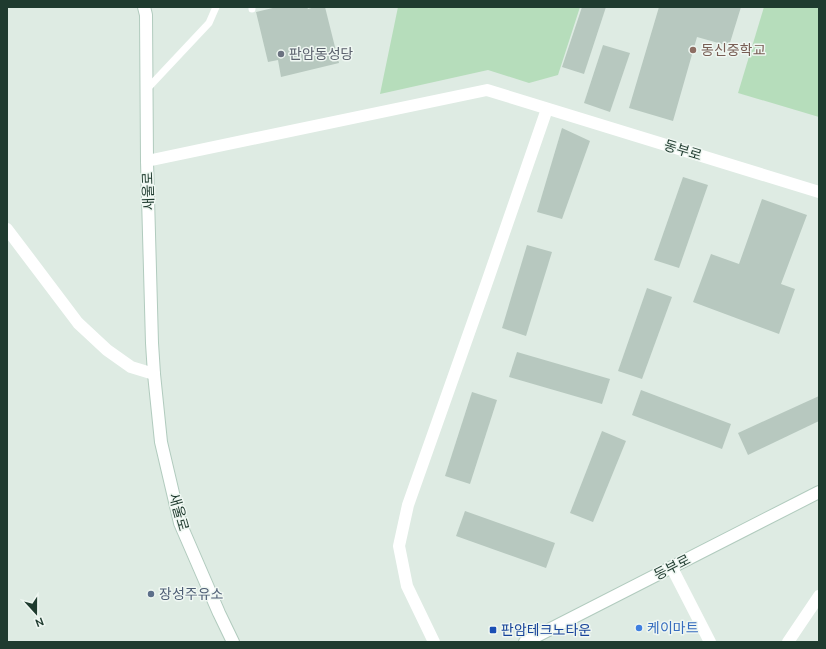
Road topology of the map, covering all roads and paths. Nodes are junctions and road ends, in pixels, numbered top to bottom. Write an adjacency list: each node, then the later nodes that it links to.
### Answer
1 (144, 7): 3 (street, 새울로)
2 (216, 7): 3 (lane)
3 (147, 89): 5 (street, 새울로)
4 (547, 109): 5 (street, 동부로); 6 (street, 동부로); 13 (street)
5 (147, 161): 8 (street, 새울로)
6 (819, 192)
7 (7, 229): 8 (street)
8 (154, 374): 12 (street, 새울로)
9 (819, 492): 10 (street, 동부로)
10 (672, 568): 14 (street, 동부로); 15 (street)
11 (819, 596): 16 (street)
12 (233, 642)
13 (434, 642)
14 (525, 642)
15 (710, 642)
16 (788, 642)

